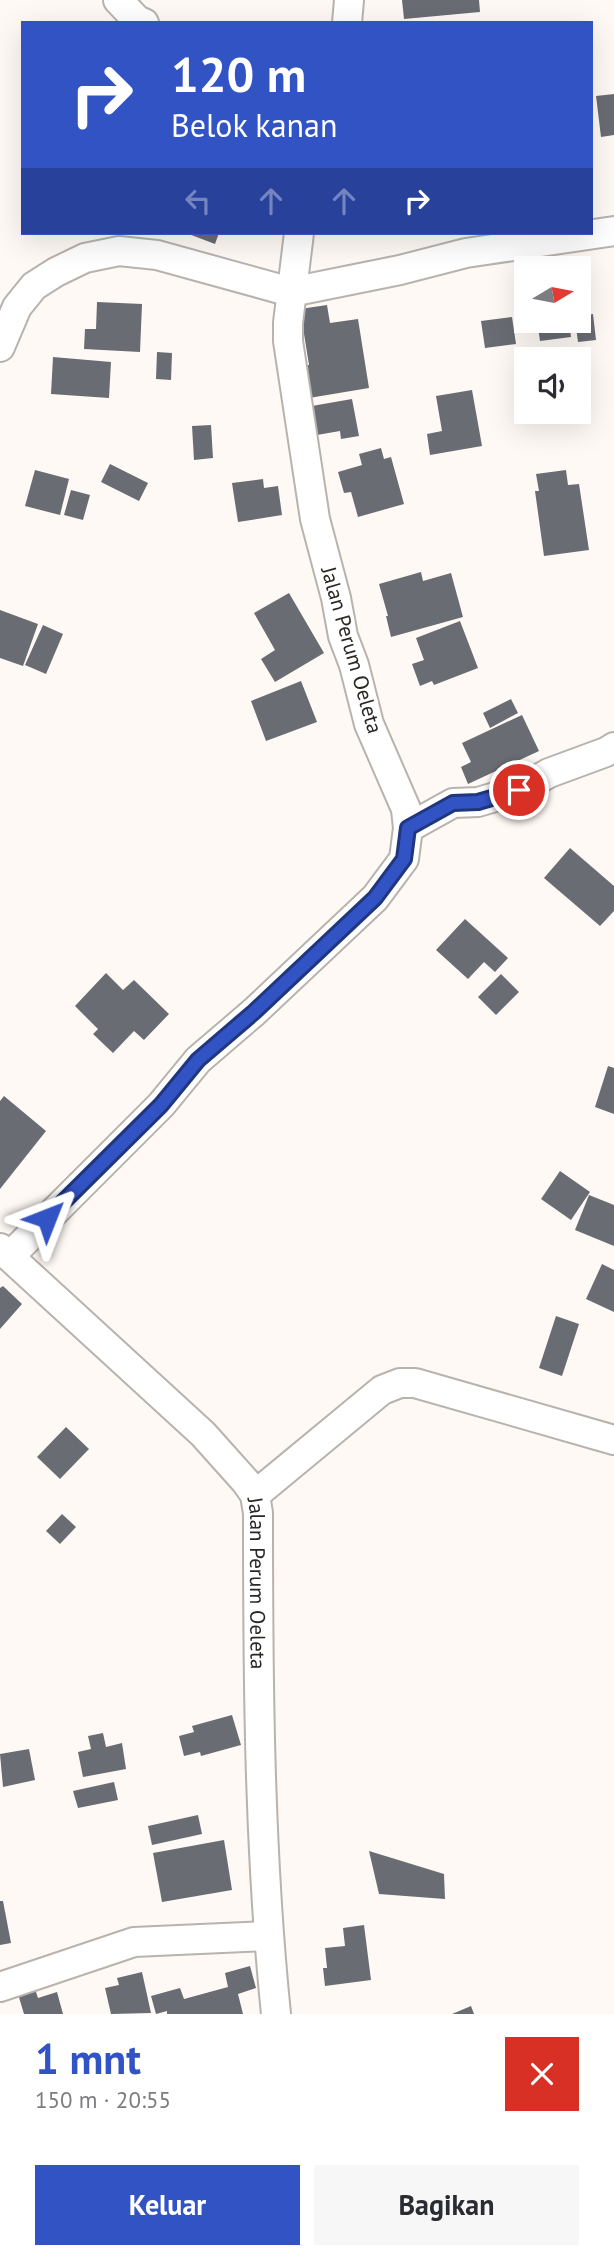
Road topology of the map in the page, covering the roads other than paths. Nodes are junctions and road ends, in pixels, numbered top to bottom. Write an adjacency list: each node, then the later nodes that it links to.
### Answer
1 (118, 0): 3 (street)
2 (349, 0): 4 (street)
3 (139, 21)
4 (347, 21)
5 (614, 231): 6 (street)
6 (593, 234)
7 (299, 235): 9 (street, Jalan Perum Oeleta)
8 (587, 235): 9 (street)
9 (291, 292): 10 (street); 12 (street, Jalan Perum Oeleta)
10 (0, 346)
11 (614, 747): 12 (street)
12 (408, 828): 13 (street, Jalan Perum Oeleta)
13 (5, 1252): 15 (street, Jalan Perum Oeleta)
14 (614, 1440): 15 (street)
15 (256, 1495): 16 (street, Jalan Perum Oeleta)
16 (268, 1936): 17 (street); 18 (street, Jalan Perum Oeleta)
17 (0, 1987)
18 (276, 2014)

